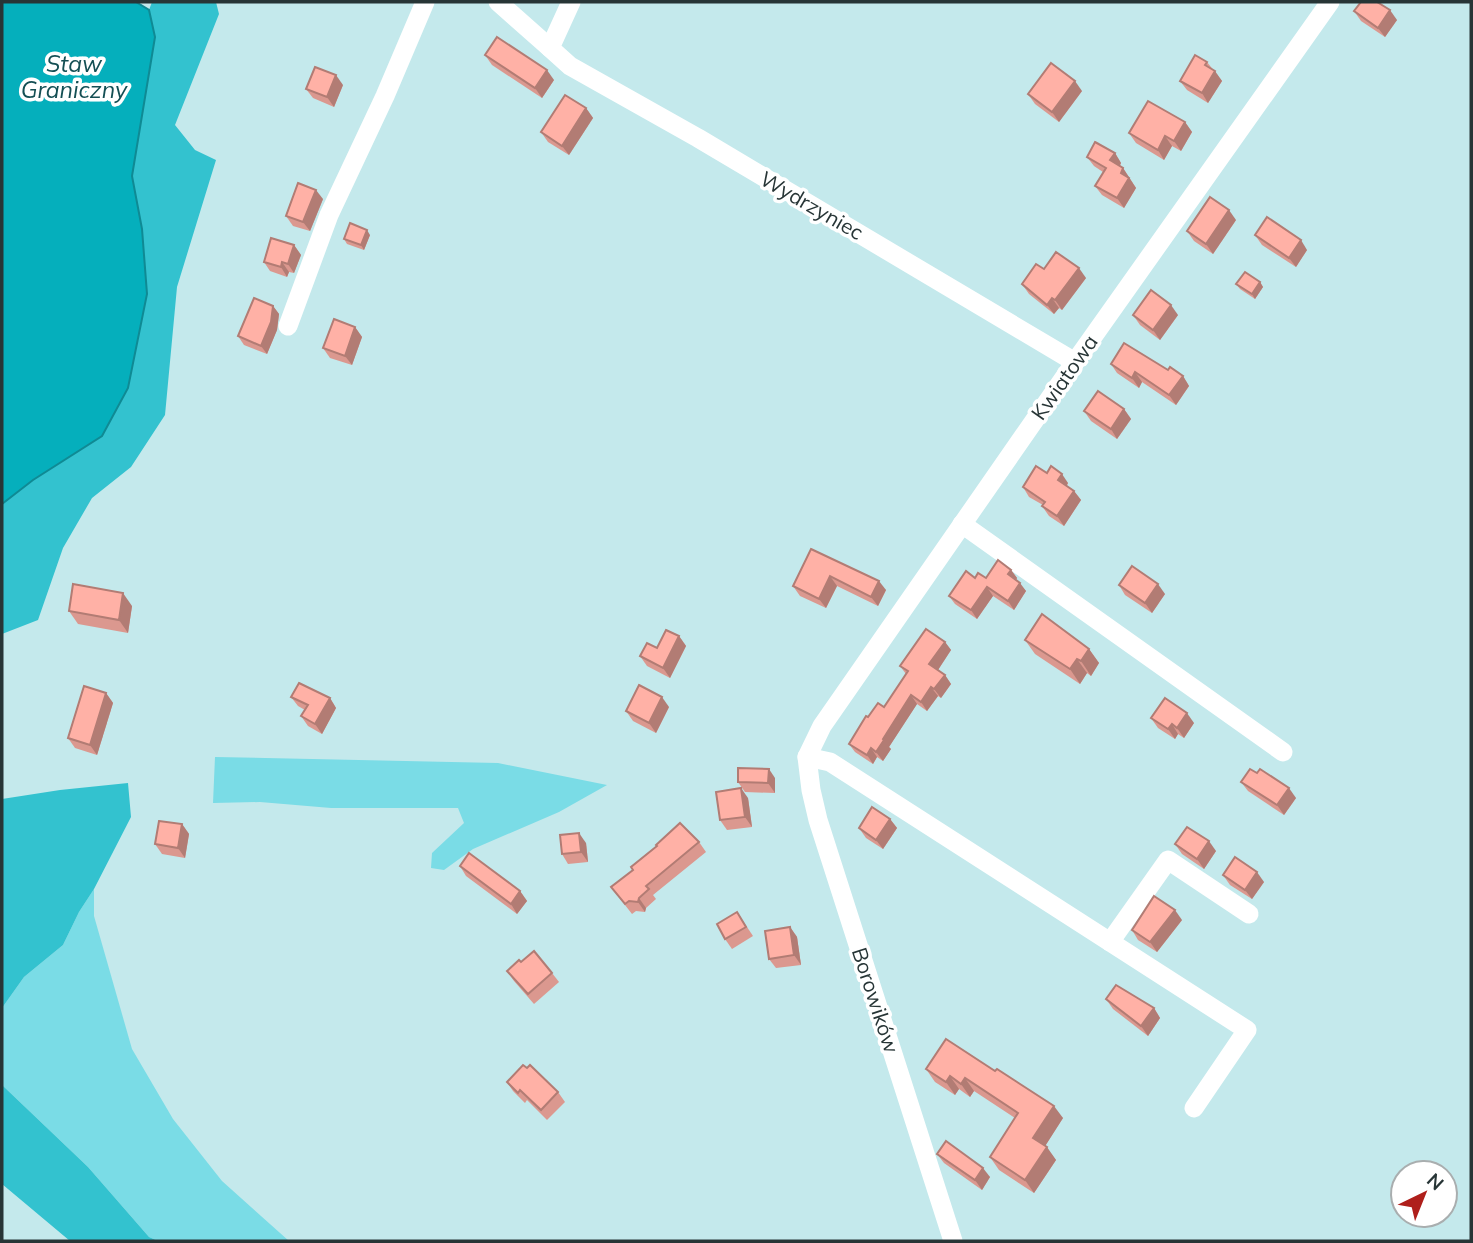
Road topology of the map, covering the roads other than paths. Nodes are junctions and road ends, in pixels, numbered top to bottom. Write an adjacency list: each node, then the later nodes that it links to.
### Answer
1 (425, 2): 6 (street)
2 (498, 2): 5 (street, Wydrzyniec)
3 (571, 2): 5 (street)
4 (1330, 2): 7 (street, Kwiatowa)
5 (550, 48): 7 (street, Wydrzyniec)
6 (288, 326)
7 (1074, 362): 8 (street, Kwiatowa)
8 (962, 524): 9 (street); 10 (street, Kwiatowa)
9 (1283, 752)
10 (807, 757): 12 (street); 14 (street, Borowików)
11 (1249, 914): 12 (street)
12 (1110, 942): 13 (street)
13 (1194, 1108)
14 (953, 1241)

